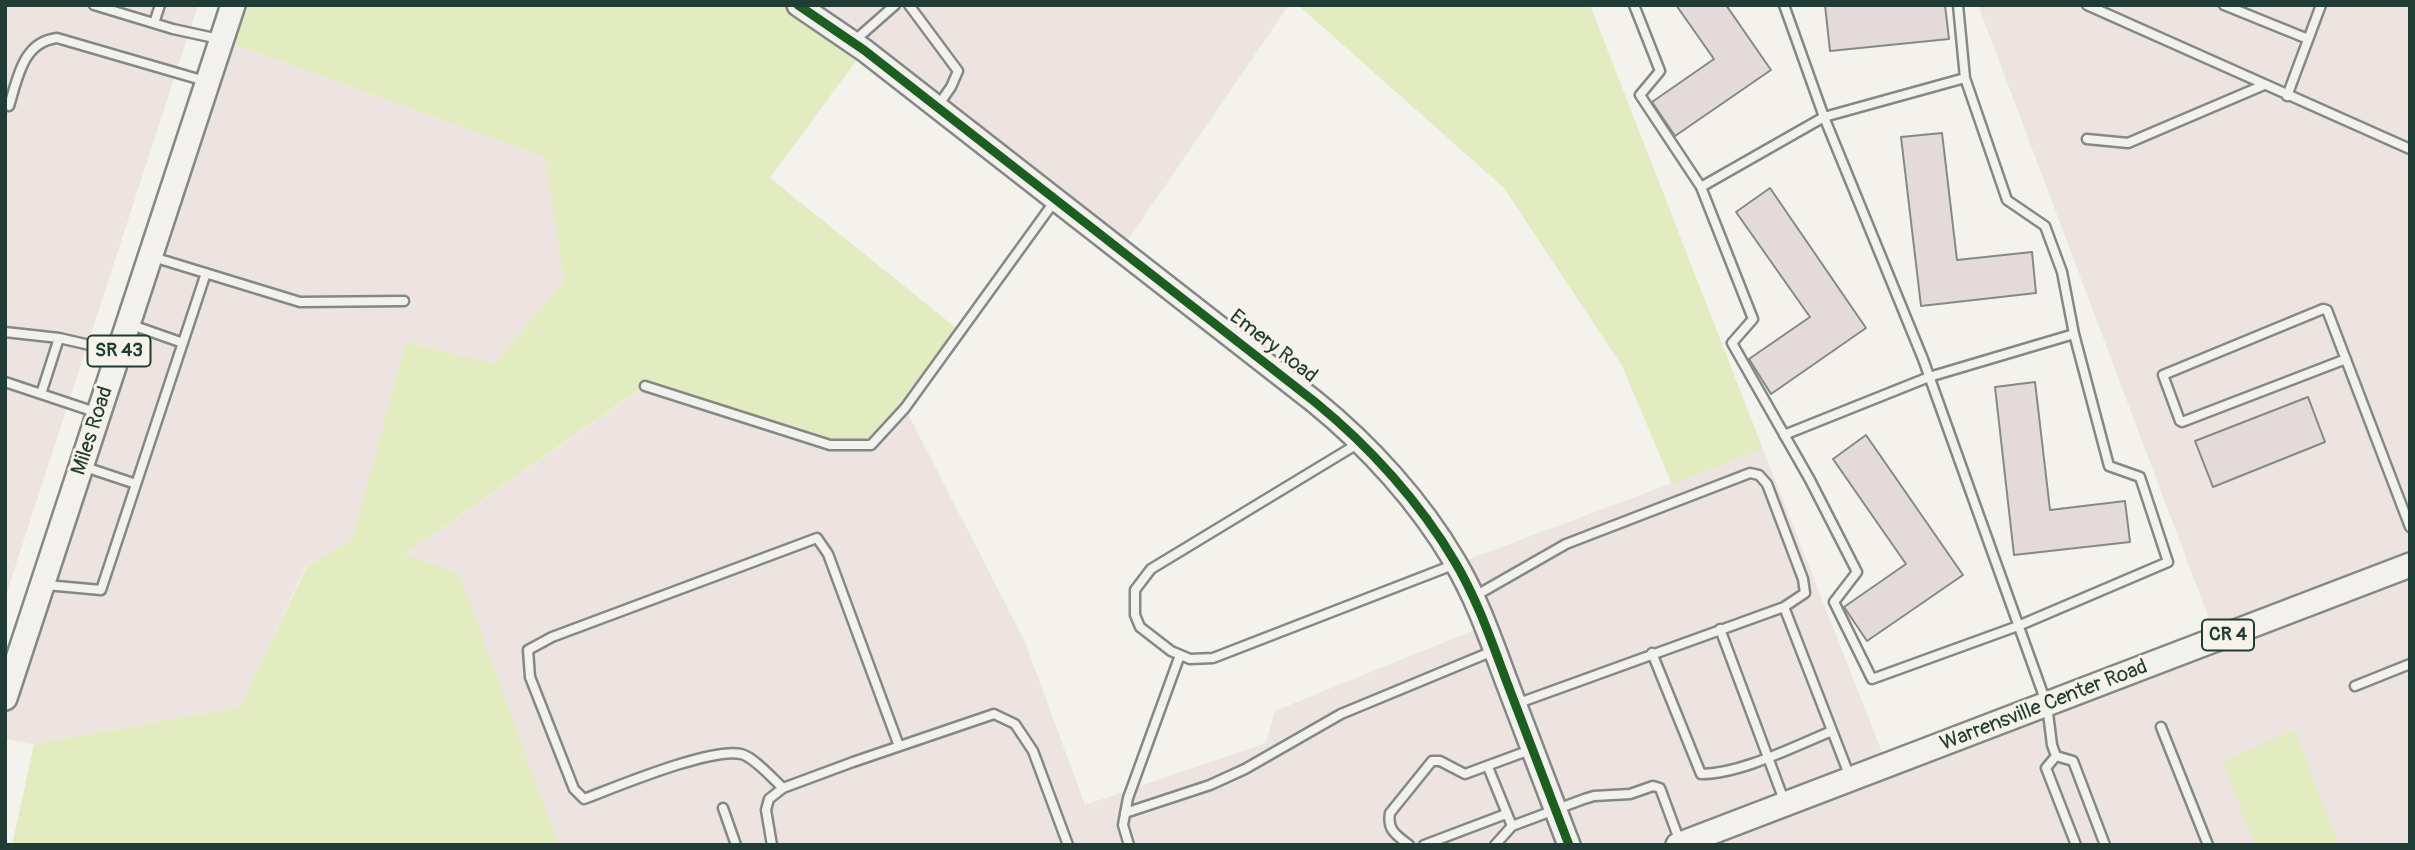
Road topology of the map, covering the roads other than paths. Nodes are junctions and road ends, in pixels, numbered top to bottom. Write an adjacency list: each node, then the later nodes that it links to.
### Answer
1 (94, 5): 13 (lane)
2 (160, 5): 13 (lane)
3 (233, 5): 15 (main road, Miles Road / SR 43)
4 (798, 5): 16 (street, Emery Road)
5 (895, 5): 16 (lane)
6 (909, 5): 22 (lane)
7 (1634, 5): 26 (lane)
8 (1784, 5): 23 (lane)
9 (1958, 5): 17 (lane)
10 (2087, 5): 19 (lane)
11 (2224, 5): 14 (lane)
12 (2321, 5): 14 (lane)
13 (154, 23): 15 (lane)
14 (2308, 39): 20 (lane)
15 (222, 40): 18 (main road, Miles Road / SR 43)
16 (853, 42): 22 (street, Emery Road)
17 (1965, 78): 23 (lane); 33 (lane)
18 (208, 82): 21 (lane); 28 (main road, Miles Road / SR 43)
19 (2264, 85): 20 (lane); 24 (lane)
20 (2287, 96): 25 (lane)
21 (9, 106)
22 (937, 107): 27 (street, Emery Road)
23 (1824, 117): 26 (lane); 38 (lane)
24 (2087, 139)
25 (2410, 149)
26 (1701, 187): 43 (lane)
27 (1056, 200): 40 (lane); 44 (street, Emery Road)
28 (150, 256): 29 (lane); 31 (main road, Miles Road / SR 43)
29 (206, 273): 30 (lane); 35 (lane)
30 (404, 302)
31 (128, 324): 35 (lane); 36 (main road, Miles Road / SR 43)
32 (5, 332): 34 (lane)
33 (2074, 334): 38 (lane); 53 (lane)
34 (59, 338): 36 (lane); 41 (lane)
35 (183, 343): 46 (lane)
36 (118, 352): 42 (main road, Miles Road / SR 43)
37 (2346, 359): 37 (lane); 47 (lane)
38 (1929, 377): 43 (lane); 53 (lane)
39 (5, 382): 41 (lane)
40 (645, 386)
41 (41, 394): 42 (lane)
42 (99, 413): 45 (main road, Miles Road / SR 43)
43 (1784, 435): 53 (lane)
44 (1359, 443): 48 (street, Emery Road); 57 (lane)
45 (82, 466): 46 (lane); 50 (main road, Miles Road / SR 43)
46 (136, 484): 50 (lane)
47 (2410, 527)
48 (1456, 564): 51 (street, Emery Road); 57 (lane)
49 (2410, 565): 62 (main road, Warrensville Center Road / CR 4)
50 (43, 584): 60 (main road, Miles Road / SR 43)
51 (1472, 598): 52 (lane); 55 (street, Emery Road)
52 (1784, 607): 54 (lane); 64 (lane)
53 (2018, 626): 62 (lane)
54 (1720, 629): 56 (lane); 68 (lane)
55 (1495, 650): 61 (street, Emery Road); 75 (lane)
56 (1653, 653): 61 (lane); 68 (lane)
57 (1180, 655): 75 (lane)
58 (2410, 664): 59 (lane)
59 (2355, 687)
60 (5, 698)
61 (1515, 704): 66 (street, Emery Road)
62 (2047, 705): 67 (lane); 70 (main road, Warrensville Center Road / CR 4)
63 (2161, 727): 89 (lane)
64 (1832, 731): 68 (lane); 70 (lane)
65 (899, 746): 71 (lane); 71 (lane); 81 (lane)
66 (1532, 749): 69 (lane); 74 (street, Emery Road)
67 (2056, 756): 87 (lane); 88 (lane)
68 (1768, 757): 72 (lane)
69 (1488, 767): 76 (lane); 83 (lane)
70 (1851, 779): 72 (main road, Warrensville Center Road / CR 4)
71 (783, 788): 80 (lane)
72 (1786, 804): 78 (main road, Warrensville Center Road / CR 4)
73 (723, 808): 79 (lane)
74 (1556, 810): 77 (lane); 78 (lane); 86 (street, Emery Road)
75 (1125, 813): 82 (lane)
76 (1506, 814): 77 (lane); 84 (lane)
77 (1512, 826): 85 (lane)
78 (1679, 844)
79 (736, 845)
80 (772, 845)
81 (1068, 845)
82 (1129, 845)
83 (1409, 845)
84 (1424, 845)
85 (1495, 845)
86 (1569, 845)
87 (2076, 845)
88 (2105, 845)
89 (2208, 845)

